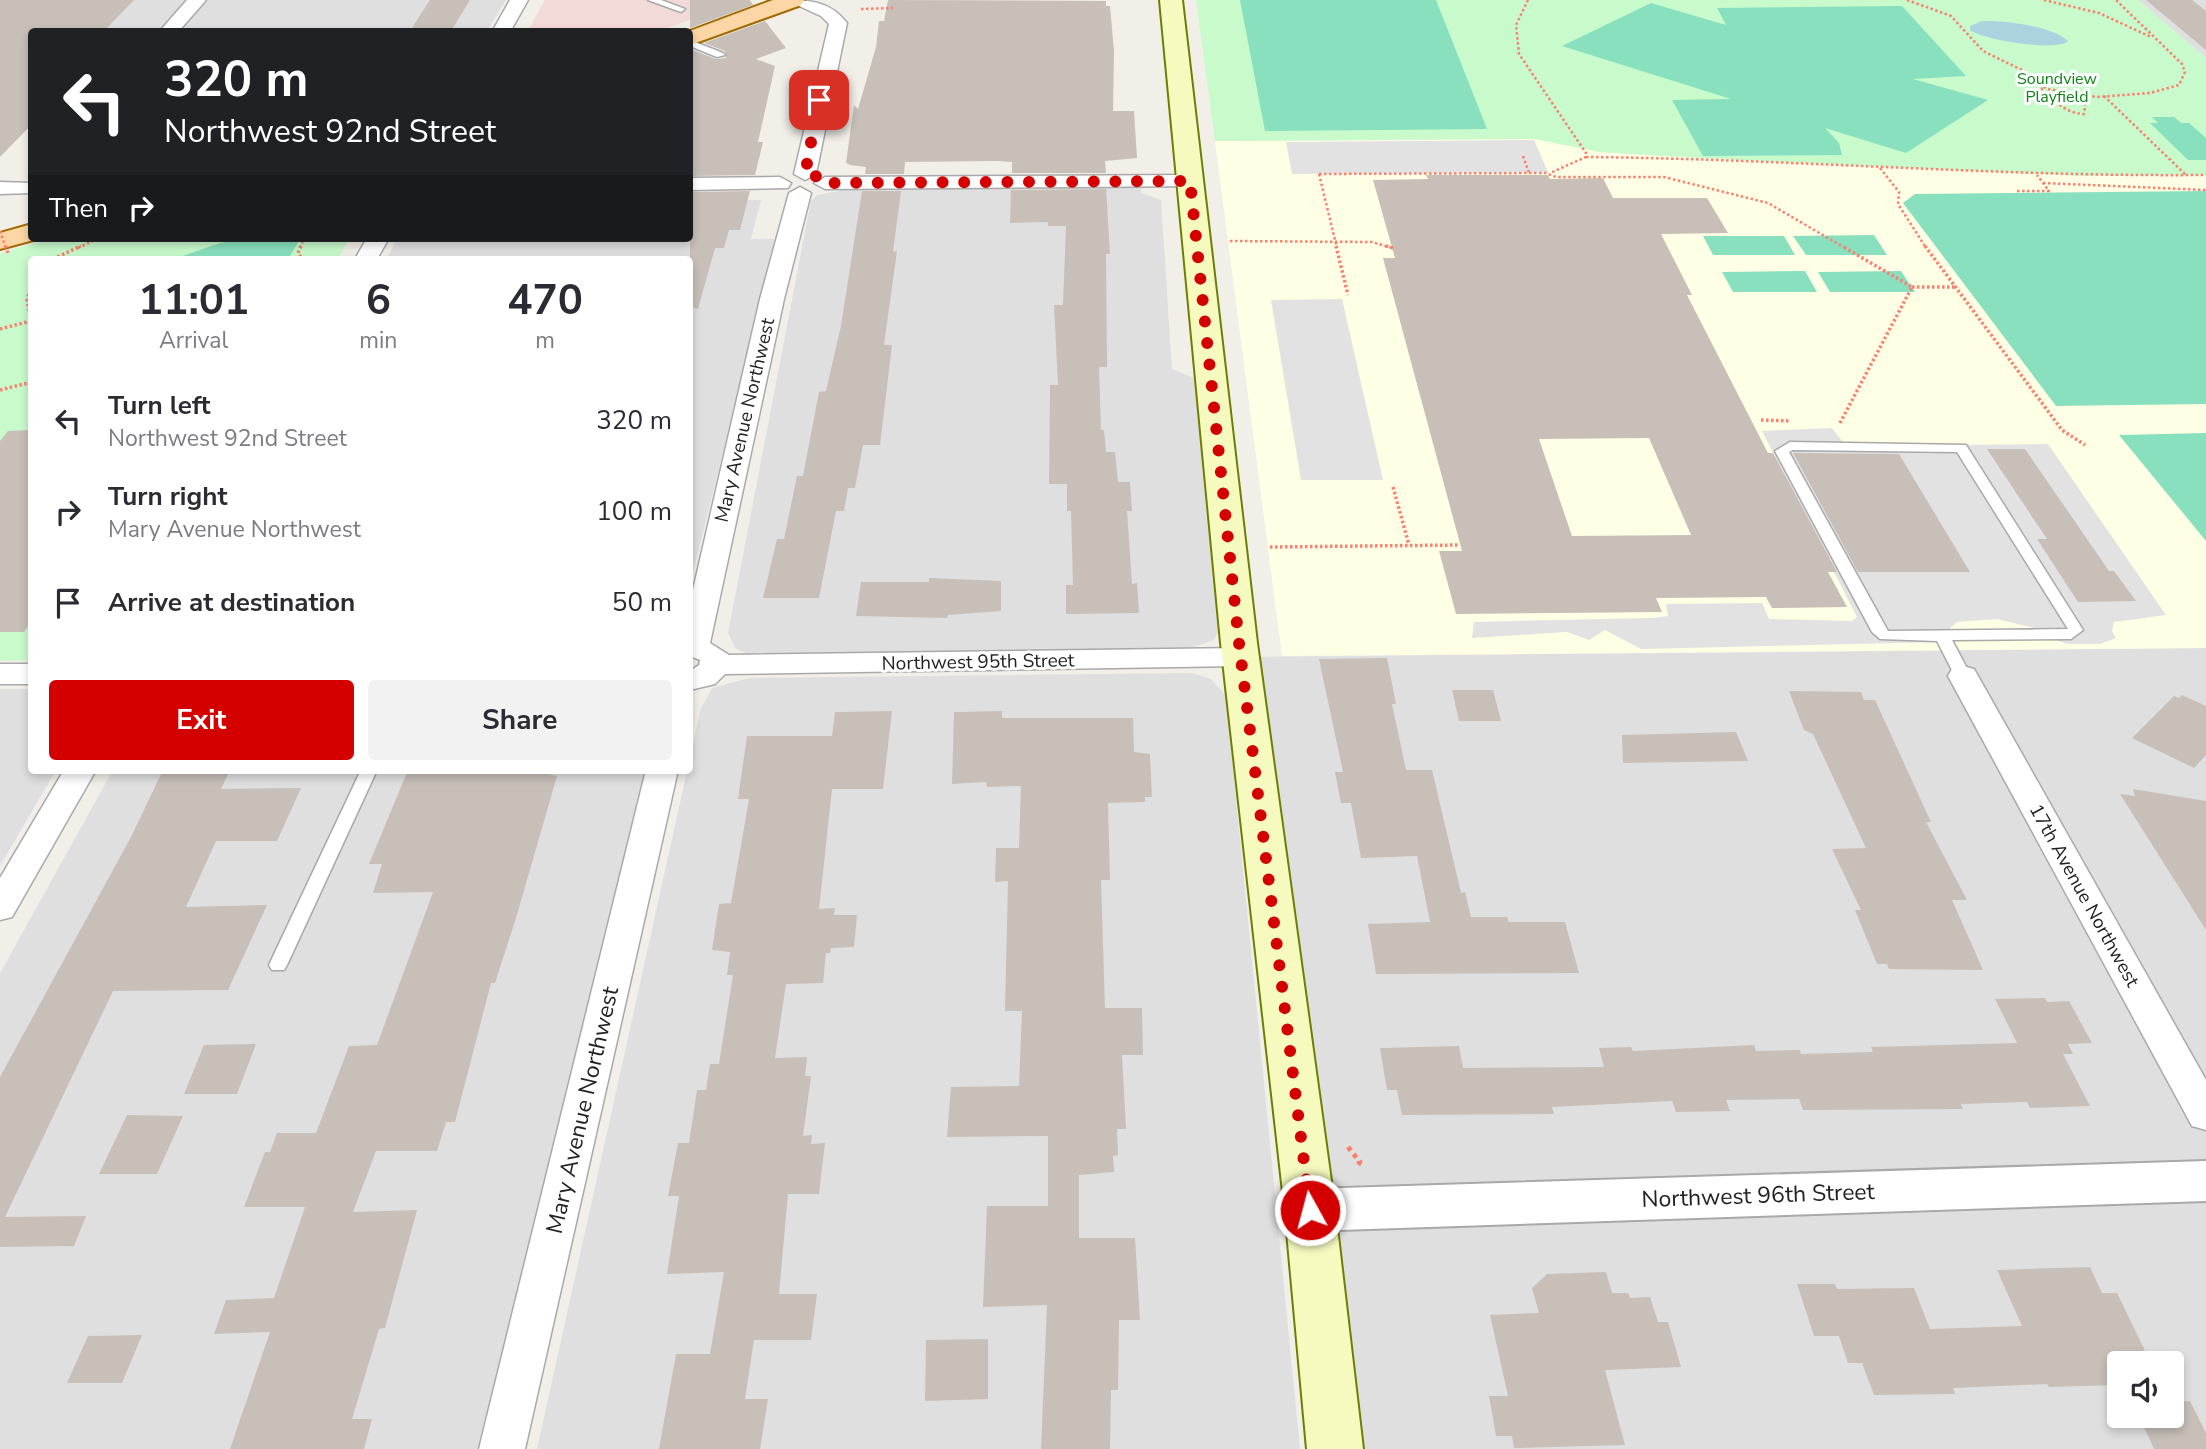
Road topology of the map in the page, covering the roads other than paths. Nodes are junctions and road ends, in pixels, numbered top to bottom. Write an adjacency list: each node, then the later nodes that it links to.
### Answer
1 (197, 0): 7 (street)
2 (519, 0): 8 (street)
3 (652, 0): 6 (lane)
4 (794, 0): 9 (main road); 14 (street, Mary Avenue Northwest)
5 (1171, 0): 12 (main road)
6 (681, 9)
7 (172, 28)
8 (502, 28)
9 (693, 37)
10 (693, 44): 11 (lane)
11 (720, 55)
12 (1190, 181): 14 (street); 23 (main road)
13 (693, 184): 14 (street)
14 (795, 184): 22 (street, Mary Avenue Northwest)
15 (0, 188): 16 (street)
16 (28, 195)
17 (28, 197): 18 (main road)
18 (0, 222)
19 (28, 234): 20 (main road)
20 (4, 247)
21 (1942, 636): 21 (lane); 26 (lane)
22 (699, 654): 23 (street, Northwest 95th Street); 27 (street)
23 (1241, 657): 35 (main road)
24 (0, 674): 25 (street)
25 (28, 674)
26 (1963, 676): 33 (street, 17th Avenue Northwest)
27 (693, 680)
28 (78, 774): 31 (street)
29 (367, 774): 32 (lane)
30 (661, 774): 36 (street, Mary Avenue Northwest)
31 (0, 908)
32 (278, 965)
33 (2206, 1115)
34 (2206, 1181): 35 (street, Northwest 96th Street)
35 (1310, 1210): 37 (main road)
36 (502, 1449)
37 (1335, 1449)

